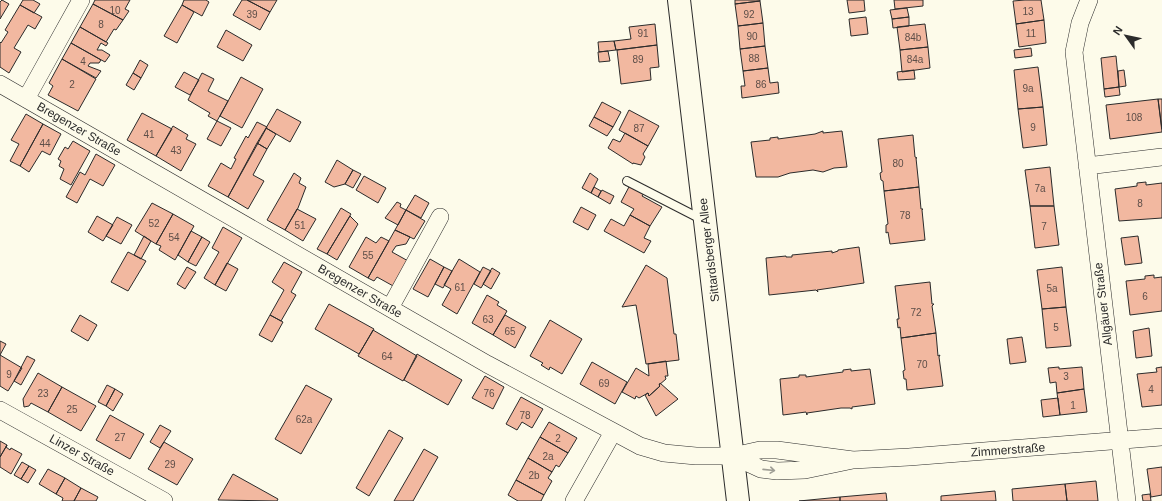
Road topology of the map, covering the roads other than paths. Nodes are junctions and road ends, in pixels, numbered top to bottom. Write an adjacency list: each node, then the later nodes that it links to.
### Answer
1 (81, 0): 5 (street)
2 (679, 0): 10 (main road, Sittardsberger Allee)
3 (1089, 0): 7 (street, Allgäuer Straße)
4 (0, 84): 5 (street, Bregenzer Straße)
5 (26, 99): 11 (street, Bregenzer Straße)
6 (1162, 157): 7 (street)
7 (1087, 166): 15 (street, Allgäuer Straße)
8 (627, 181): 10 (lane)
9 (440, 217): 11 (street)
10 (705, 221): 16 (main road, Sittardsberger Allee)
11 (390, 308): 13 (street, Bregenzer Straße)
12 (0, 410): 17 (street, Linzer Straße)
13 (613, 432): 16 (street, Bregenzer Straße); 18 (street)
14 (1162, 437): 15 (street, Zimmerstraße)
15 (1119, 442): 16 (street, Zimmerstraße); 20 (street, Allgäuer Straße)
16 (733, 456): 19 (main road, Sittardsberger Allee)
17 (164, 501)
18 (574, 501)
19 (738, 501)
20 (1127, 501)

